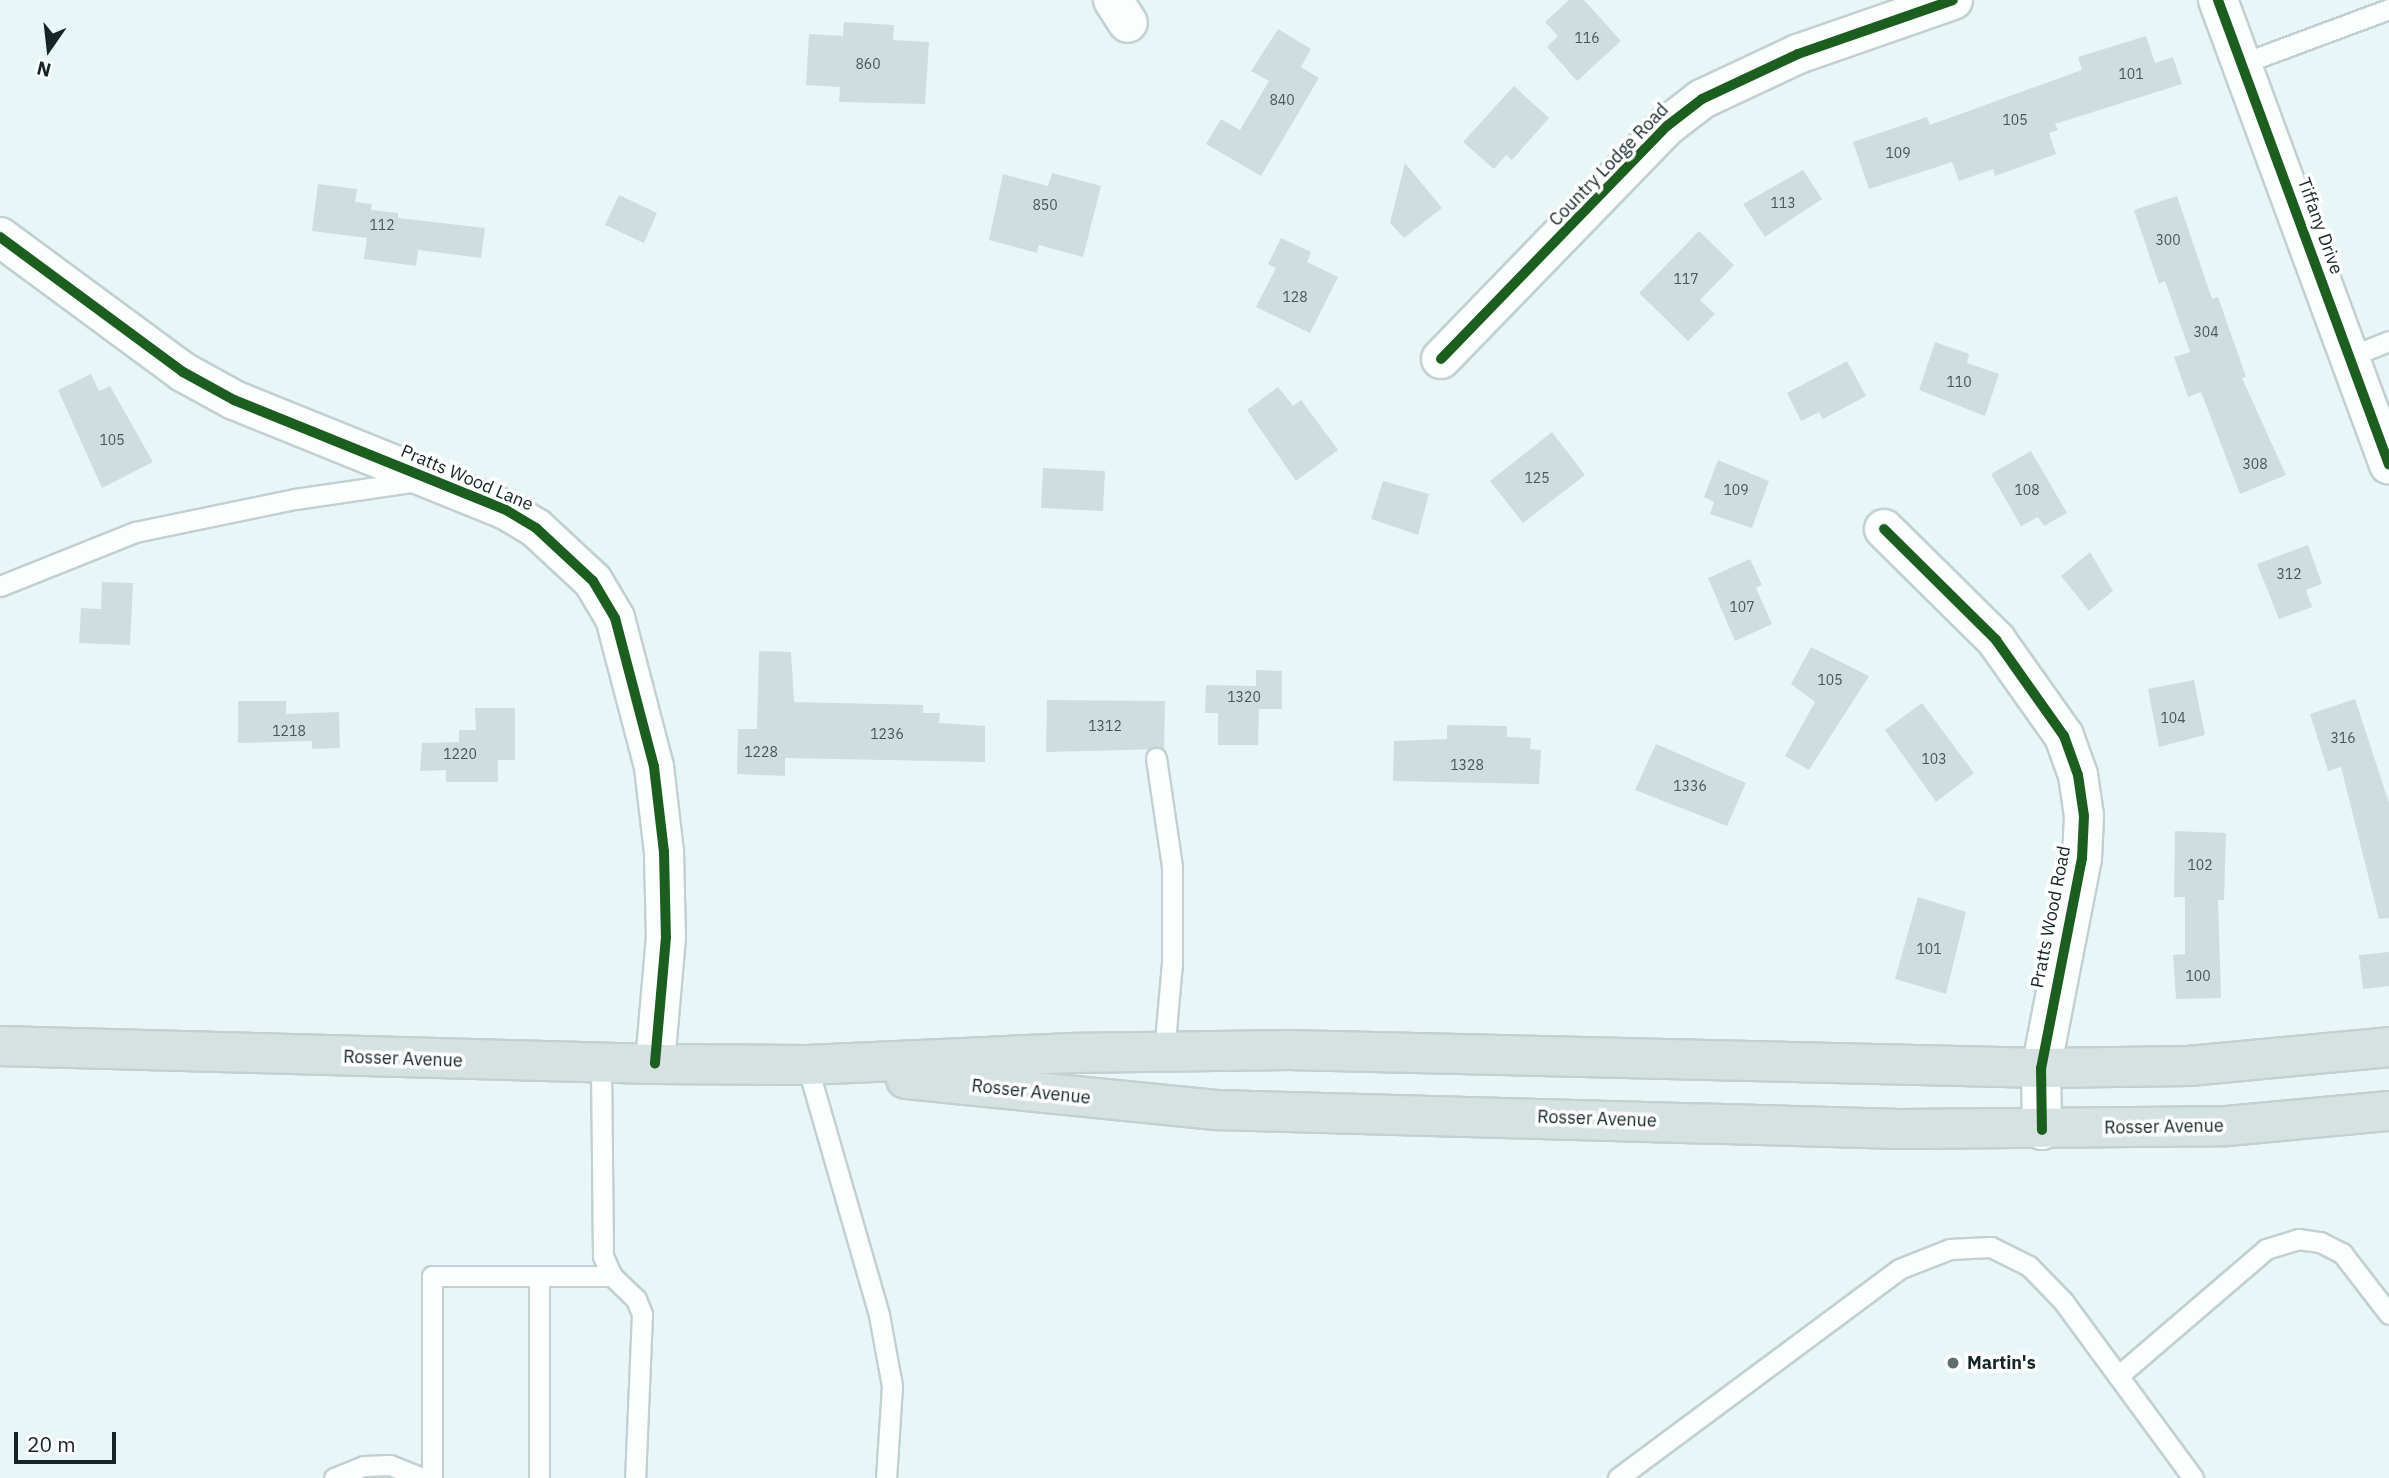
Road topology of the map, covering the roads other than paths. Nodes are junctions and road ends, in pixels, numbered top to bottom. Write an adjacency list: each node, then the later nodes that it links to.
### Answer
1 (1953, 0): 8 (street, Country Lodge Road)
2 (2218, 0): 4 (street, Tiffany Drive)
3 (2389, 9): 4 (lane)
4 (2241, 64): 7 (street, Tiffany Drive)
5 (0, 237): 10 (street, Pratts Wood Lane)
6 (2389, 341): 7 (lane)
7 (2349, 357): 9 (street, Tiffany Drive)
8 (1441, 359)
9 (2389, 465)
10 (430, 480): 12 (lane); 18 (street, Pratts Wood Lane)
11 (1884, 529): 20 (street, Pratts Wood Road)
12 (0, 586)
13 (1156, 758): 16 (lane)
14 (0, 1046): 17 (main road, Rosser Avenue)
15 (2389, 1047): 20 (main road, Rosser Avenue)
16 (1164, 1052): 19 (main road, Rosser Avenue); 20 (main road, Rosser Avenue)
17 (601, 1063): 18 (main road, Rosser Avenue); 24 (lane)
18 (655, 1063): 19 (main road, Rosser Avenue)
19 (807, 1065): 22 (main road, Rosser Avenue); 32 (lane)
20 (2041, 1068): 22 (street, Pratts Wood Road)
21 (2389, 1111): 22 (main road, Rosser Avenue)
22 (2042, 1130)
23 (539, 1276): 24 (lane); 29 (lane); 30 (lane)
24 (611, 1276): 31 (lane)
25 (2389, 1314): 26 (lane)
26 (2118, 1376): 33 (lane); 34 (lane)
27 (334, 1478): 28 (lane)
28 (422, 1478)
29 (432, 1478)
30 (539, 1478)
31 (635, 1478)
32 (886, 1478)
33 (1618, 1478)
34 (2193, 1478)

